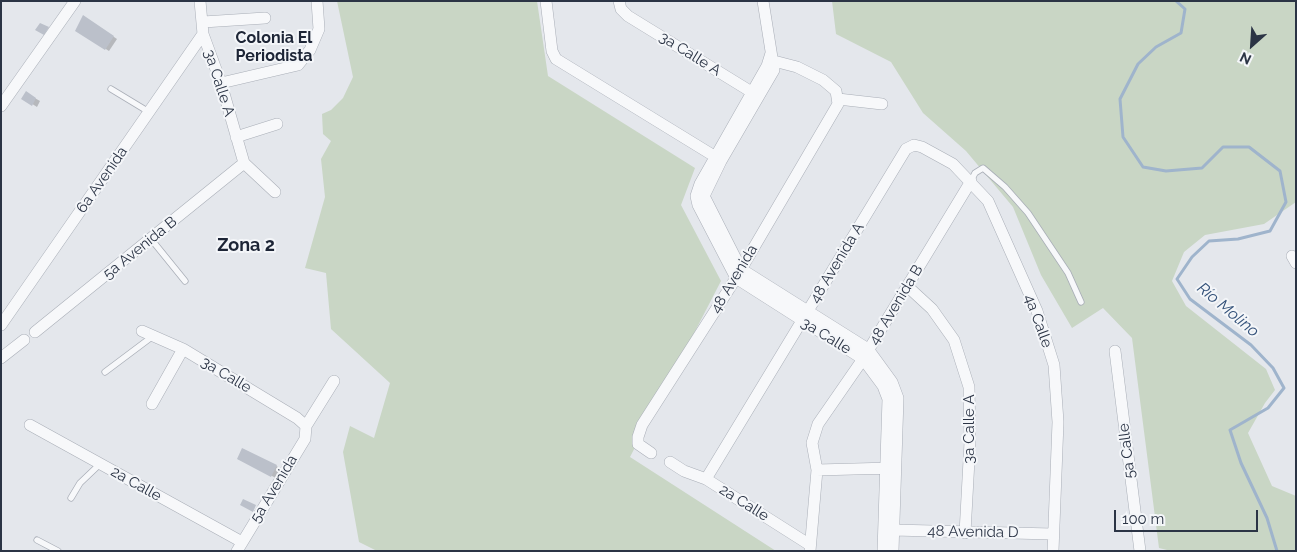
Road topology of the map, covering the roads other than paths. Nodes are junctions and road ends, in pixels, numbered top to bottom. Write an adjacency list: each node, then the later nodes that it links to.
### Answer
1 (75, 1): 16 (street)
2 (200, 1): 9 (street, 3a Calle A)
3 (317, 1): 11 (street)
4 (546, 1): 21 (street)
5 (752, 1): 6 (street)
6 (764, 4): 10 (street)
7 (620, 5): 13 (street, 3a Calle A)
8 (265, 18): 9 (street)
9 (203, 28): 11 (street, 3a Calle A); 17 (street, 6a Avenida)
10 (772, 56): 13 (street); 14 (street)
11 (221, 83): 19 (street, 3a Calle A)
12 (111, 89): 17 (lane)
13 (756, 94): 21 (street)
14 (838, 99): 15 (street); 26 (street, 48 Avenida)
15 (882, 104)
16 (1, 106)
17 (149, 112): 31 (street, 6a Avenida)
18 (277, 124): 19 (street)
19 (236, 136): 22 (street, 3a Calle A)
20 (906, 149): 23 (street, 4a Calle); 30 (street, 48 Avenida A)
21 (717, 158): 26 (street)
22 (244, 163): 24 (street); 25 (street, 5a Avenida B)
23 (971, 181): 28 (street, 48 Avenida B); 29 (lane); 54 (street, 4a Calle)
24 (275, 192)
25 (151, 239): 27 (lane); 33 (street, 5a Avenida B)
26 (738, 274): 30 (street, 3a Calle); 45 (street, 48 Avenida)
27 (185, 281)
28 (907, 286): 38 (street, 48 Avenida B); 53 (street, 3a Calle A)
29 (1081, 302)
30 (805, 316): 38 (street, 3a Calle); 50 (street, 48 Avenida A)
31 (1, 325)
32 (142, 331): 34 (street, 3a Calle)
33 (35, 332)
34 (154, 336): 36 (street, 3a Calle); 40 (lane)
35 (24, 340): 39 (street)
36 (183, 349): 42 (street); 44 (street, 3a Calle)
37 (1115, 351): 62 (street, 5a Calle)
38 (866, 354): 48 (street, 3a Calle); 49 (street, 48 Avenida B)
39 (1, 358)
40 (105, 372)
41 (334, 381): 44 (street, 5a Avenida)
42 (152, 404)
43 (30, 426): 47 (street, 2a Calle)
44 (306, 426): 56 (street, 5a Avenida)
45 (651, 453)
46 (670, 462): 50 (street, 2a Calle)
47 (100, 464): 51 (lane); 56 (street, 2a Calle)
48 (891, 468): 49 (street); 52 (street, 3a Calle); 59 (street, 3a Calle)
49 (817, 470): 57 (street, 48 Avenida B)
50 (706, 479): 57 (street, 2a Calle)
51 (71, 498)
52 (893, 530): 53 (street, 48 Avenida D); 60 (street, 3a Calle)
53 (965, 533): 54 (street, 48 Avenida D)
54 (1052, 534): 61 (street, 4a Calle)
55 (37, 540): 58 (lane)
56 (240, 546)
57 (810, 548)
58 (58, 551)
59 (883, 551)
60 (893, 551)
61 (1053, 551)
62 (1140, 551)

